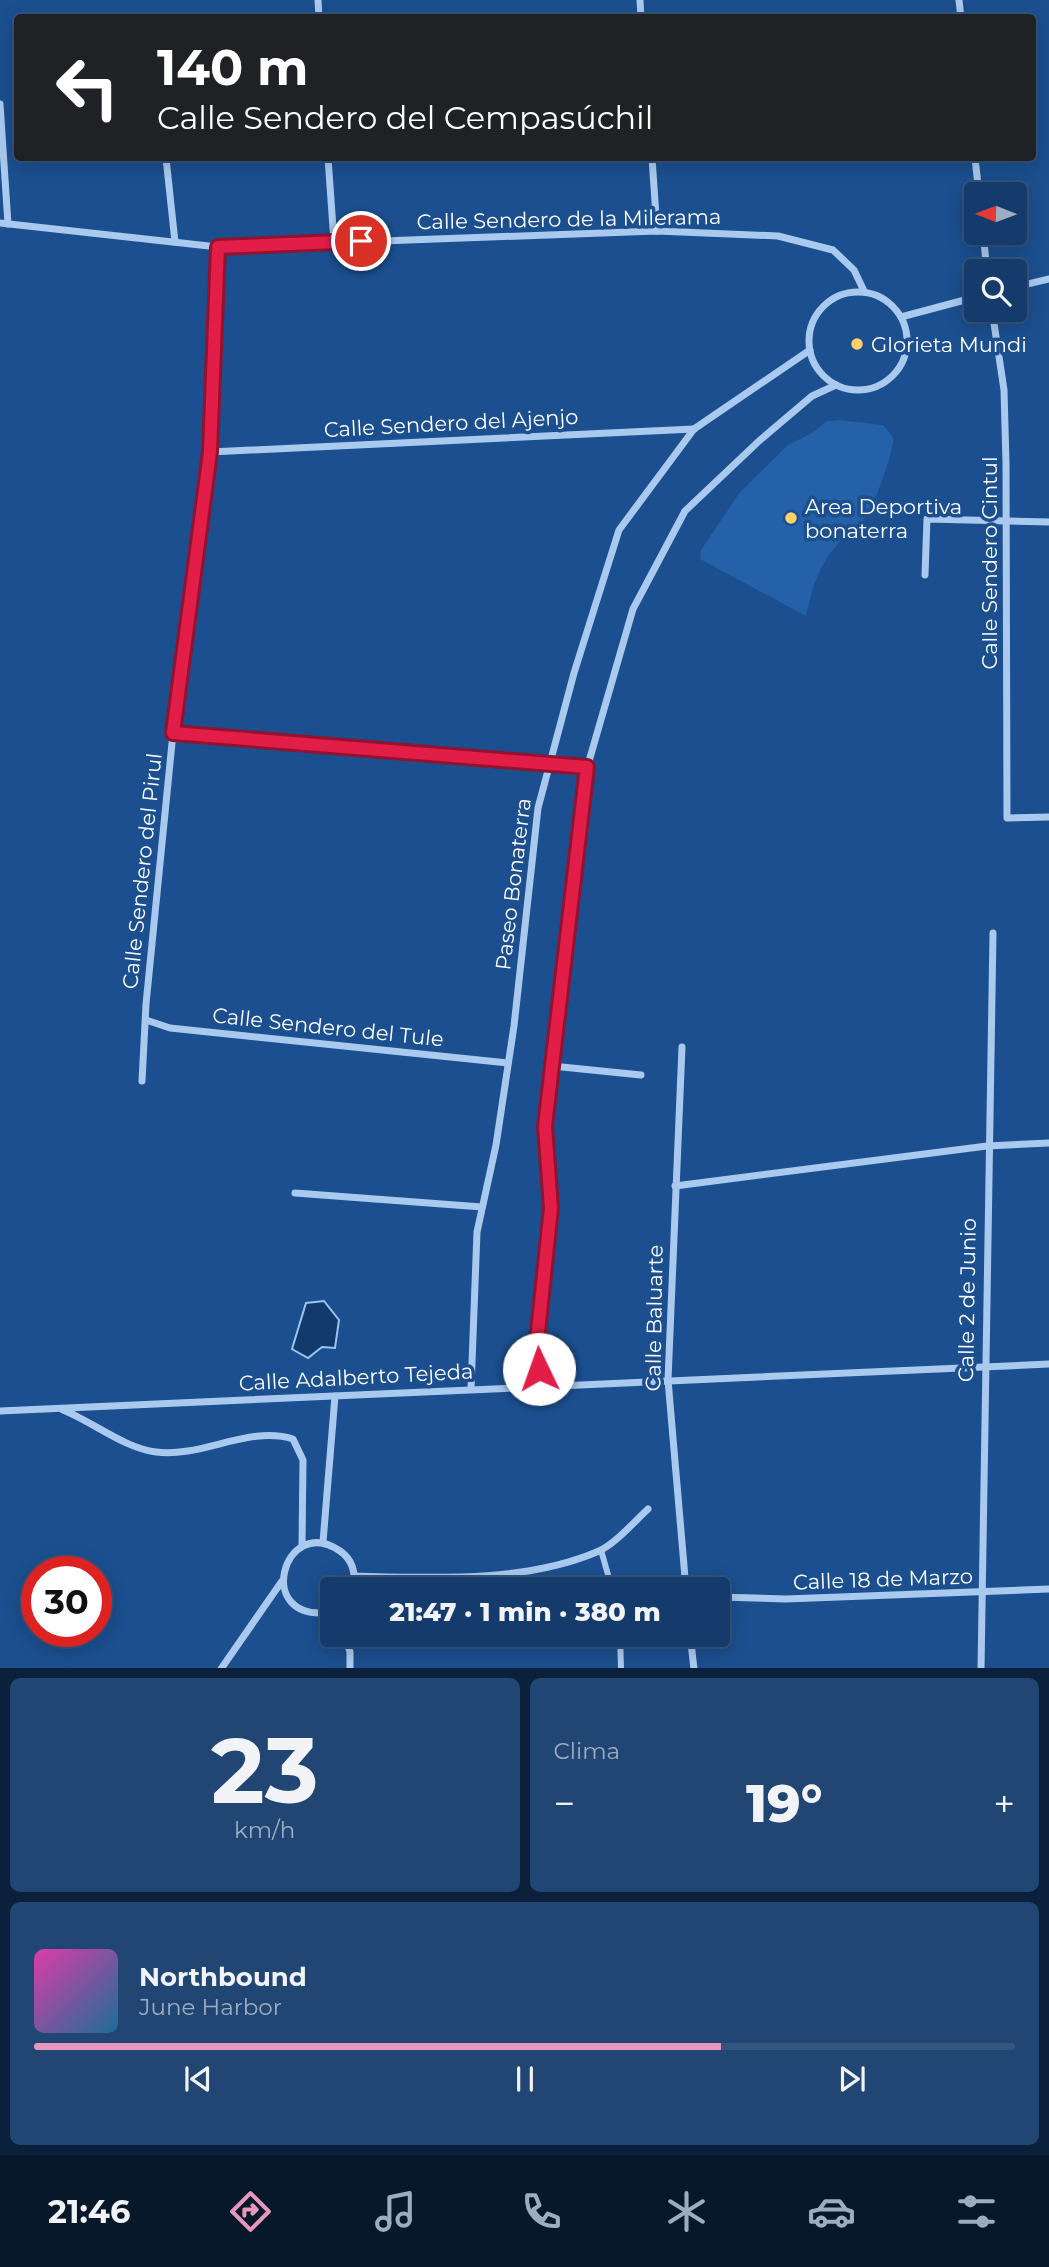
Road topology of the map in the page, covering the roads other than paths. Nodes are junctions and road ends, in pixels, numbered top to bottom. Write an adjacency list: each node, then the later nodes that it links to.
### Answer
1 (0, 104): 7 (street)
2 (166, 161): 9 (street)
3 (328, 161): 10 (street)
4 (652, 161): 8 (street)
5 (975, 161): 6 (street)
6 (978, 182)
7 (4, 223): 9 (street, Calle Sendero de la Milerama)
8 (657, 231): 10 (street, Calle Sendero de la Milerama); 14 (street, Calle Sendero de la Milerama)
9 (175, 242): 11 (street, Calle Sendero de la Milerama)
10 (334, 242): 11 (street, Calle Sendero de la Milerama)
11 (218, 247): 21 (street, Calle Sendero del Pirul)
12 (1049, 279): 13 (street)
13 (1027, 284)
14 (864, 291): 16 (street); 18 (street)
15 (964, 300): 16 (street)
16 (901, 317): 19 (street)
17 (994, 322): 23 (street, Calle Sendero Cintul)
18 (810, 350): 19 (street); 20 (street, Paseo Bonaterra)
19 (836, 385): 27 (street)
20 (694, 429): 21 (street, Calle Sendero del Ajenjo); 26 (street, Paseo Bonaterra)
21 (210, 452): 25 (street, Calle Sendero del Pirul)
22 (1049, 522): 23 (street)
23 (1006, 523): 24 (street); 28 (street, Calle Sendero Cintul)
24 (925, 575)
25 (173, 733): 26 (street); 30 (street, Calle Sendero del Pirul)
26 (550, 764): 27 (street); 32 (street, Paseo Bonaterra)
27 (587, 767): 33 (street)
28 (1049, 817)
29 (993, 933): 37 (street, Calle 2 de Junio)
30 (146, 1020): 32 (street, Calle Sendero del Tule); 35 (street, Calle Sendero del Pirul)
31 (682, 1047): 38 (street, Calle Baluarte)
32 (508, 1063): 40 (street, Paseo Bonaterra)
33 (552, 1066): 34 (street); 44 (street)
34 (641, 1075)
35 (142, 1081)
36 (1049, 1143): 37 (street)
37 (987, 1146): 38 (street); 42 (street, Calle 2 de Junio)
38 (675, 1186): 43 (street, Calle Baluarte)
39 (295, 1193): 40 (street)
40 (482, 1208): 45 (street, Paseo Bonaterra)
41 (1049, 1364): 42 (street, Calle Adalberto Tejeda)
42 (984, 1367): 43 (street, Calle Adalberto Tejeda); 58 (street, Calle 2 de Junio)
43 (668, 1380): 44 (street, Calle Adalberto Tejeda); 55 (street, Calle Baluarte)
44 (542, 1387): 45 (street, Calle Adalberto Tejeda)
45 (471, 1390): 46 (street, Calle Adalberto Tejeda)
46 (335, 1396): 47 (street, Calle Adalberto Tejeda); 50 (street)
47 (59, 1408): 48 (street, Calle Adalberto Tejeda); 51 (street)
48 (0, 1411)
49 (648, 1510): 52 (street)
50 (323, 1542): 51 (street); 53 (street)
51 (302, 1546): 56 (street)
52 (601, 1550): 53 (street); 54 (street)
53 (355, 1576)
54 (609, 1577)
55 (685, 1577)
56 (282, 1581): 60 (street); 64 (street)
57 (1049, 1589): 58 (street, Calle 18 de Marzo)
58 (981, 1593): 59 (street, Calle 18 de Marzo); 68 (street, Calle 2 de Junio)
59 (730, 1598)
60 (320, 1614)
61 (348, 1647): 65 (street)
62 (620, 1647): 66 (street)
63 (692, 1647): 67 (street)
64 (221, 1668)
65 (350, 1668)
66 (621, 1668)
67 (694, 1668)
68 (981, 1668)

